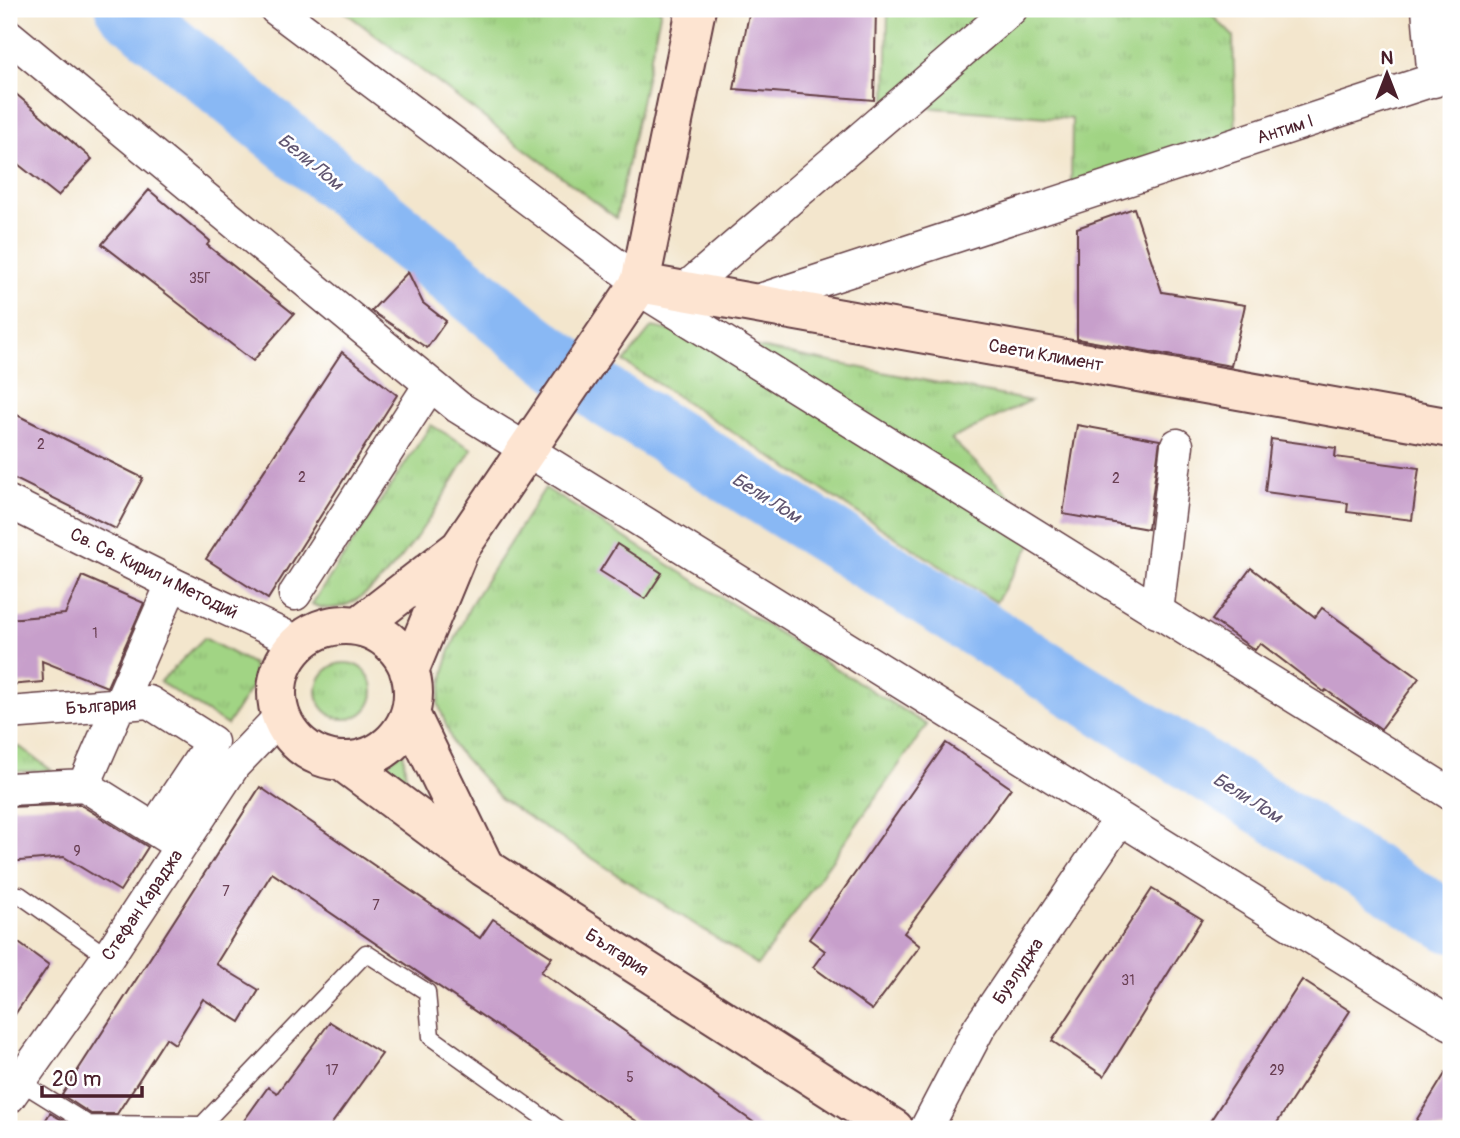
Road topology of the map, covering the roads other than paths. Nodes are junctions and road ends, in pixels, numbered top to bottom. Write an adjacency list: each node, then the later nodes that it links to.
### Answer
1 (275, 9): 7 (street)
2 (696, 9): 7 (street)
3 (1010, 9): 8 (street)
4 (1428, 9): 6 (street)
5 (9, 36): 10 (street)
6 (1443, 77): 9 (street, Антим I)
7 (638, 285): 8 (street, Свети Климент); 13 (street); 18 (street)
8 (683, 291): 9 (street, Свети Климент)
9 (754, 302): 11 (street, Свети Климент)
10 (430, 385): 13 (street); 17 (street)
11 (1451, 428)
12 (1177, 445): 18 (street)
13 (527, 450): 15 (street); 32 (street)
14 (9, 502): 16 (street, Св. Св. Кирил и Методий)
15 (460, 548): 19 (street); 21 (street)
16 (172, 584): 20 (street, Св. Св. Кирил и Методий); 22 (street)
17 (295, 594)
18 (1157, 612): 31 (street)
19 (359, 626): 20 (street); 21 (street)
20 (300, 643): 25 (street)
21 (409, 671): 24 (street)
22 (117, 705): 23 (street, България); 26 (street, България); 29 (street)
23 (9, 713)
24 (410, 714): 28 (street); 35 (street)
25 (279, 717): 27 (street, Стефан Караджа); 28 (street)
26 (212, 742): 27 (street, България); 33 (street)
27 (239, 760): 34 (street, Стефан Караджа)
28 (343, 762): 35 (street, България)
29 (83, 785): 30 (street); 33 (street)
30 (9, 789)
31 (1451, 794)
32 (1120, 819): 38 (street); 42 (street, Бузлуджа)
33 (154, 829): 34 (street)
34 (181, 845): 37 (street, Стефан Караджа)
35 (484, 867): 41 (street, България)
36 (9, 896): 37 (lane)
37 (108, 957): 39 (street, Стефан Караджа)
38 (1451, 1024)
39 (14, 1089): 40 (lane)
40 (559, 1129)
41 (894, 1129)
42 (926, 1129)

